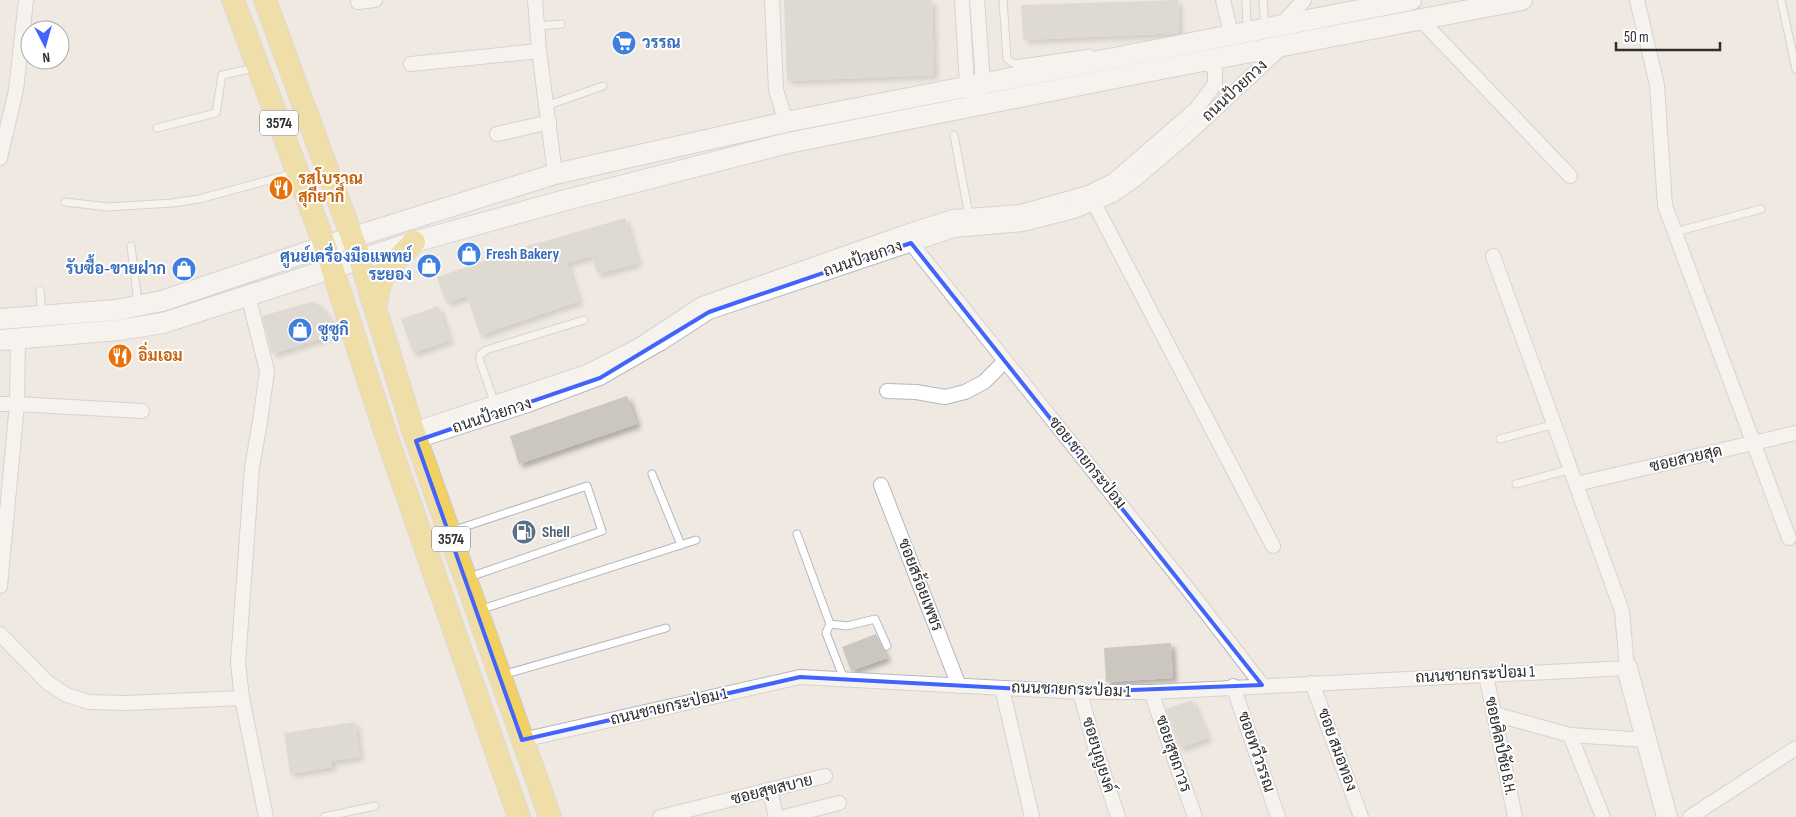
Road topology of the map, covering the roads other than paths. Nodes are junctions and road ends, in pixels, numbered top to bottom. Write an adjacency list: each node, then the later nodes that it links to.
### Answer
1 (26, 0): 42 (street)
2 (233, 0): 29 (main road, 3574)
3 (265, 0): 51 (main road, 3574)
4 (375, 0): 18 (street)
5 (535, 0): 22 (street)
6 (772, 0): 38 (street)
7 (962, 0): 31 (street)
8 (977, 0): 31 (street)
9 (1003, 0): 26 (lane)
10 (1223, 0): 23 (street)
11 (1246, 0): 23 (lane)
12 (1263, 0): 23 (lane)
13 (1304, 0): 23 (street)
14 (1411, 0): 19 (street)
15 (1522, 0): 20 (street)
16 (1638, 0): 50 (street)
17 (1780, 0): 30 (lane)
18 (358, 2)
19 (1377, 3): 23 (street)
20 (1422, 20): 24 (street); 45 (street)
21 (561, 24): 22 (lane)
22 (537, 26): 25 (street)
23 (1256, 29): 26 (street)
24 (1282, 46): 27 (street); 36 (street, ถนนป้วยกวง)
25 (539, 51): 28 (street); 35 (street)
26 (1106, 58): 31 (street)
27 (1206, 61): 33 (street, ถนนป้วยกวง); 34 (street)
28 (410, 64)
29 (258, 67): 39 (lane); 43 (main road, 3574)
30 (1796, 69)
31 (975, 85): 34 (street); 38 (street)
32 (603, 86): 35 (lane)
33 (1207, 95): 36 (street); 49 (street, ถนนป้วยกวง)
34 (977, 105): 52 (street)
35 (546, 106): 37 (street)
36 (1208, 115): 47 (street, ถนนป้วยกวง)
37 (549, 122): 40 (street); 44 (street)
38 (786, 122): 44 (street)
39 (158, 128)
40 (497, 134)
41 (954, 135): 49 (lane)
42 (0, 158)
43 (298, 172): 46 (lane); 55 (main road, 3574)
44 (555, 174): 51 (street)
45 (1570, 176)
46 (65, 202)
47 (1094, 203): 53 (street, ถนนป้วยกวง); 88 (street)
48 (1761, 209): 50 (lane)
49 (969, 216): 71 (street, ถนนป้วยกวง)
50 (1675, 232): 77 (street)
51 (352, 237): 55 (street); 57 (main road, 3574)
52 (414, 242): 57 (street); 62 (main road)
53 (911, 243): 67 (street, ซอย ชายกระป่อม); 75 (street, ถนนป้วยกวง)
54 (131, 246): 61 (lane)
55 (324, 246): 58 (main road, 3574); 61 (street)
56 (1493, 256): 73 (street)
57 (360, 259): 58 (street); 62 (main road, 3574)
58 (333, 270): 60 (street); 119 (main road, 3574)
59 (40, 290): 63 (lane)
60 (248, 295): 66 (street); 107 (street)
61 (138, 306): 63 (street)
62 (375, 307): 75 (main road, 3574)
63 (42, 315): 64 (street)
64 (0, 319)
65 (584, 320): 71 (lane)
66 (9, 339): 70 (street)
67 (1005, 361): 68 (street); 101 (street, ซอย ชายกระป่อม)
68 (887, 391)
69 (0, 404): 70 (street)
70 (17, 404): 72 (street); 90 (street)
71 (495, 404): 75 (street, ถนนป้วยกวง)
72 (142, 411)
73 (1554, 424): 76 (lane); 78 (street)
74 (1796, 433): 77 (street, ซอยสวยสุด)
75 (415, 436): 83 (main road, 3574)
76 (1500, 440)
77 (1753, 444): 81 (street, ซอยสวยสุด); 85 (street)
78 (1571, 469): 80 (lane); 81 (street)
79 (652, 474): 87 (lane)
80 (1516, 484)
81 (1576, 484): 96 (street)
82 (881, 485): 102 (street, ซอยสร้อยเพชร)
83 (449, 532): 89 (main road, 3574); 89 (lane)
84 (797, 534): 92 (lane)
85 (1789, 538)
86 (696, 540): 87 (lane)
87 (682, 545): 91 (lane)
88 (1273, 546)
89 (465, 578): 91 (main road, 3574)
90 (0, 586)
91 (476, 611): 98 (main road, 3574)
92 (830, 624): 95 (lane); 99 (lane)
93 (666, 628): 98 (lane)
94 (0, 634): 107 (street)
95 (887, 646)
96 (1627, 668): 97 (street, ถนนชายกระป่อม 1); 111 (street)
97 (1486, 675): 100 (street, ถนนชายกระป่อม 1); 108 (street, ซอยศิลป์ชัย B.H.)
98 (499, 676): 110 (main road, 3574)
99 (844, 680): 102 (street, ถนนชายกระป่อม 1); 110 (street, ถนนชายกระป่อม 1)
100 (1312, 683): 101 (street, ถนนชายกระป่อม 1); 128 (street, ซอย สมอทอง)
101 (1262, 685): 103 (street, ถนนชายกระป่อม 1)
102 (959, 686): 104 (street, ถนนชายกระป่อม 1)
103 (1233, 686): 106 (street, ถนนชายกระป่อม 1); 127 (street, ซอยทวีวรรณ)
104 (1002, 688): 105 (street, ถนนชายกระป่อม 1); 124 (street)
105 (1080, 692): 106 (street, ถนนชายกระป่อม 1); 125 (street, ซอยบุญยงค์)
106 (1151, 692): 126 (street, ซอยสุขถาวร)
107 (242, 698): 117 (street)
108 (1494, 714): 109 (street); 129 (street, ซอยศิลป์ชัย B.H.)
109 (1570, 735): 111 (street); 130 (street)
110 (522, 740): 120 (main road, 3574)
111 (1647, 740): 131 (street)
112 (1796, 748): 132 (street)
113 (825, 776): 114 (street, ซอยสุขสบาย)
114 (770, 790): 121 (street, ซอยสุขสบาย); 122 (street)
115 (838, 803): 123 (street)
116 (374, 806): 118 (lane)
117 (266, 817)
118 (324, 817)
119 (519, 817)
120 (550, 817)
121 (660, 817)
122 (776, 817)
123 (784, 817)
124 (1032, 817)
125 (1118, 817)
126 (1195, 817)
127 (1278, 817)
128 (1361, 817)
129 (1515, 817)
130 (1602, 817)
131 (1667, 817)
132 (1690, 817)

